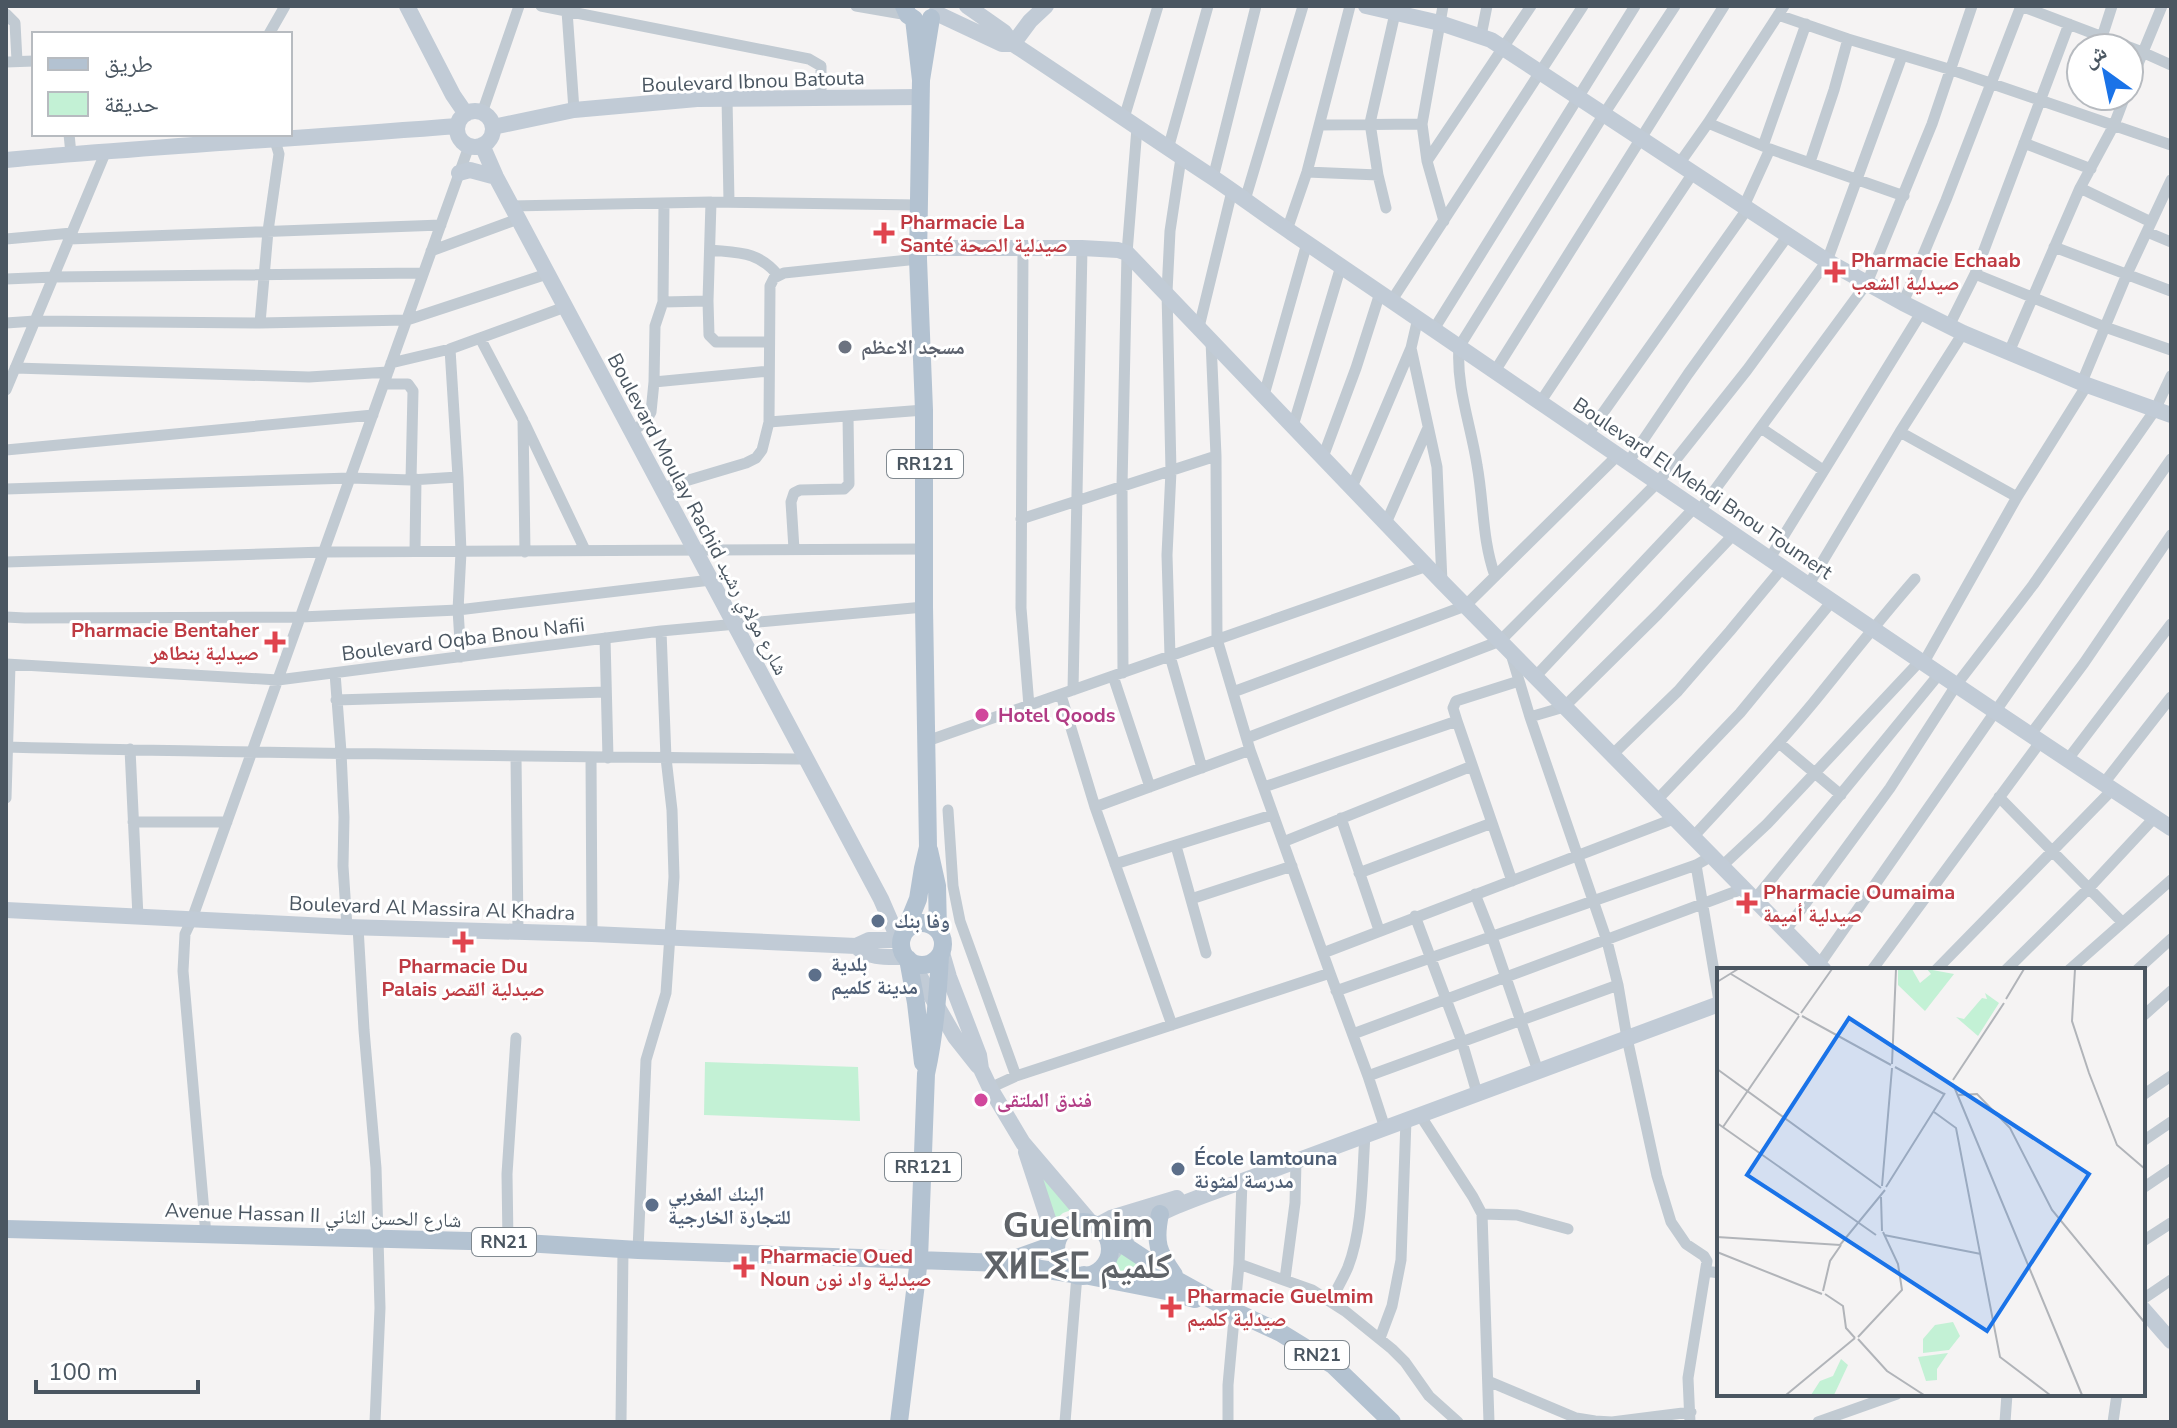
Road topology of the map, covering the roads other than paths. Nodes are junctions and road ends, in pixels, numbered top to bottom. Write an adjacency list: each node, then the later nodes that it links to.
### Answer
1 (285, 6): 34 (street)
2 (407, 6): 58 (street)
3 (519, 6): 58 (street)
4 (541, 6): 28 (street)
5 (856, 6): 25 (street)
6 (967, 6): 39 (street)
7 (1046, 6): 39 (street)
8 (1158, 6): 59 (street)
9 (1208, 6): 75 (street)
10 (1256, 6): 86 (street)
11 (1303, 6): 90 (street)
12 (1350, 6): 63 (street)
13 (1366, 6): 26 (street)
14 (1443, 6): 31 (street)
15 (1487, 6): 37 (street)
16 (1531, 6): 41 (street)
17 (1583, 6): 48 (street)
18 (1635, 6): 52 (street)
19 (1675, 6): 57 (street)
20 (1724, 6): 69 (street)
21 (1972, 6): 47 (street)
22 (2021, 6): 33 (street); 49 (street)
23 (2112, 6): 36 (street)
24 (2162, 6): 40 (street)
25 (885, 8): 29 (street)
26 (1396, 10): 31 (street); 60 (street)
27 (1781, 10): 32 (street); 61 (street)
28 (567, 11): 51 (street); 55 (street)
29 (922, 13): 39 (street); 50 (main road, RR121)
30 (6, 14): 45 (street)
31 (1440, 23): 37 (street); 62 (street)
32 (1806, 24): 38 (street); 73 (street)
33 (2069, 24): 35 (street); 54 (street)
34 (270, 32)
35 (2089, 32)
36 (2104, 32)
37 (1481, 36): 41 (street)
38 (1848, 39): 43 (street); 79 (street)
39 (1013, 44): 59 (street, Boulevard El Mehdi Bnou Toumert)
40 (2145, 45)
41 (1504, 47): 48 (street); 78 (street)
42 (2145, 53): 46 (street)
43 (1902, 56): 47 (street); 87 (street)
44 (32, 61): 45 (street)
45 (12, 62)
46 (2171, 65)
47 (1952, 70): 49 (street); 91 (street)
48 (1541, 73): 52 (street); 99 (street)
49 (1991, 84): 54 (street); 133 (street)
50 (920, 89): 51 (street, Boulevard Ibnou Batouta); 95 (main road, RR121)
51 (821, 96): 53 (street, Boulevard Ibnou Batouta)
52 (1577, 97): 57 (street); 142 (street)
53 (727, 98): 55 (street, Boulevard Ibnou Batouta); 93 (street)
54 (2041, 100): 64 (street); 70 (street)
55 (574, 110): 65 (street, Boulevard Ibnou Batouta)
56 (2119, 112): 64 (street)
57 (1604, 114): 69 (street); 147 (street)
58 (468, 117): 65 (street); 66 (street); 72 (street)
59 (1131, 123): 75 (street, Boulevard El Mehdi Bnou Toumert); 114 (street)
60 (1370, 123): 62 (street); 63 (street); 84 (street)
61 (1708, 123): 73 (street); 80 (street)
62 (1422, 124): 78 (street)
63 (1320, 125): 82 (street)
64 (2114, 125): 71 (street); 81 (street)
65 (493, 127): 72 (street)
66 (292, 135)
67 (69, 136): 76 (street)
68 (275, 137): 74 (street); 103 (street)
69 (1641, 137): 80 (street); 154 (street)
70 (2024, 143): 81 (street); 121 (street)
71 (2171, 145)
72 (476, 146): 83 (street); 85 (street, Boulevard Moulay Rachid شارع مولاي رشيد)
73 (1766, 148): 79 (street); 96 (street)
74 (106, 151): 76 (street); 105 (street)
75 (1174, 153): 86 (street, Boulevard El Mehdi Bnou Toumert); 128 (street)
76 (71, 154): 77 (street)
77 (6, 160)
78 (1427, 161): 99 (street)
79 (1810, 162): 87 (street)
80 (1686, 168): 96 (street); 161 (street)
81 (2091, 169): 89 (street)
82 (1307, 172): 84 (street); 102 (street)
83 (459, 173): 85 (street); 100 (street)
84 (1378, 175): 97 (street)
85 (496, 177): 98 (street, Boulevard Moulay Rachid شارع مولاي رشيد)
86 (1213, 178): 90 (street, Boulevard El Mehdi Bnou Toumert)
87 (1858, 180): 91 (street); 116 (street)
88 (2171, 180): 101 (street)
89 (2080, 188): 101 (street); 109 (street)
90 (1238, 196): 102 (street, Boulevard El Mehdi Bnou Toumert); 144 (street)
91 (1904, 196): 126 (street)
92 (711, 202): 93 (street); 94 (street); 112 (street)
93 (729, 202): 95 (street)
94 (664, 203): 98 (street); 132 (street)
95 (918, 205): 115 (main road, RR121)
96 (1746, 207): 104 (street); 173 (street)
97 (1386, 208)
98 (514, 212): 113 (street); 120 (street, Boulevard Moulay Rachid شارع مولاي رشيد)
99 (1444, 221): 129 (street)
100 (441, 225): 103 (street); 113 (street)
101 (2149, 227): 107 (street); 122 (street)
102 (1287, 230): 108 (street, Boulevard El Mehdi Bnou Toumert)
103 (268, 231): 105 (street); 119 (street)
104 (1789, 234): 116 (street); 177 (street)
105 (70, 236): 106 (street); 124 (street)
106 (6, 239)
107 (2171, 242)
108 (1307, 243): 117 (street, Boulevard El Mehdi Bnou Toumert); 160 (street)
109 (2054, 247): 122 (street); 130 (street)
110 (1082, 248): 111 (street); 114 (street); 190 (street)
111 (1023, 249): 115 (street); 192 (street)
112 (710, 250): 123 (street); 131 (street)
113 (431, 251): 118 (street)
114 (1127, 253): 128 (street); 185 (street)
115 (918, 254): 123 (street); 162 (main road, RR121)
116 (1827, 261): 126 (street); 184 (street)
117 (1341, 266): 129 (street, Boulevard El Mehdi Bnou Toumert); 168 (street)
118 (423, 273): 119 (street); 137 (street)
119 (264, 274): 124 (street); 140 (street)
120 (547, 274): 134 (street, Boulevard Moulay Rachid شارع مولاي رشيد); 137 (street)
121 (1975, 274): 130 (street); 143 (street)
122 (2127, 274): 127 (street); 141 (street)
123 (778, 275): 146 (street)
124 (54, 277): 125 (street); 138 (street)
125 (6, 279)
126 (1867, 283): 133 (street); 169 (street)
127 (2171, 291)
128 (1167, 292): 144 (street); 180 (street)
129 (1386, 297): 136 (street, Boulevard El Mehdi Bnou Toumert); 176 (street)
130 (2034, 299): 141 (street); 151 (street)
131 (708, 301): 132 (street); 146 (street)
132 (663, 302): 157 (street)
133 (1903, 303): 135 (street)
134 (565, 307): 145 (street); 171 (street, Boulevard Moulay Rachid شارع مولاي رشيد)
135 (1921, 313): 143 (street); 179 (street)
136 (1418, 318): 142 (street, Boulevard El Mehdi Bnou Toumert); 148 (street)
137 (407, 320): 140 (street); 155 (street)
138 (35, 321): 139 (street); 140 (street); 152 (street)
139 (6, 323)
140 (260, 323)
141 (2105, 327): 150 (street); 158 (street)
142 (1434, 329): 147 (street, Boulevard El Mehdi Bnou Toumert)
143 (1956, 329): 151 (street); 172 (street)
144 (1205, 333): 160 (street); 175 (street)
145 (480, 338): 149 (street); 166 (street)
146 (769, 342): 153 (street)
147 (1459, 347): 154 (street, Boulevard El Mehdi Bnou Toumert); 207 (street)
148 (1411, 348): 170 (street); 186 (street)
149 (450, 349): 155 (street); 181 (street)
150 (2171, 350)
151 (2009, 352): 158 (street)
152 (15, 368): 155 (street); 159 (street)
153 (769, 371): 157 (street); 167 (street)
154 (1495, 371): 161 (street, Boulevard El Mehdi Bnou Toumert)
155 (388, 373): 164 (street); 183 (street)
156 (2171, 376): 163 (street)
157 (654, 382): 171 (street)
158 (2084, 384): 163 (street); 189 (street)
159 (6, 390)
160 (1264, 395): 168 (street)
161 (1541, 401): 173 (street, Boulevard El Mehdi Bnou Toumert)
162 (924, 410): 165 (street); 198 (main road, RR121)
163 (2163, 412): 234 (street)
164 (373, 415): 174 (street); 182 (street)
165 (848, 416): 167 (street); 197 (street)
166 (523, 420): 199 (street); 203 (street)
167 (769, 422): 187 (street)
168 (1293, 426): 176 (street)
169 (1761, 428): 179 (street); 191 (street)
170 (1427, 430): 193 (street); 210 (street)
171 (632, 432): 187 (street, Boulevard Moulay Rachid شارع مولاي رشيد)
172 (1900, 432): 189 (street); 211 (street)
173 (1588, 434): 177 (street, Boulevard El Mehdi Bnou Toumert)
174 (6, 450)
175 (1216, 456): 180 (street); 223 (street)
176 (1323, 457): 186 (street)
177 (1624, 458): 184 (street, Boulevard El Mehdi Bnou Toumert); 207 (street)
178 (2171, 459): 244 (street)
179 (1823, 470): 205 (street)
180 (1171, 471): 185 (street); 225 (street)
181 (458, 477): 183 (street); 202 (street)
182 (350, 478): 183 (street); 188 (street); 201 (street)
183 (414, 480): 200 (street)
184 (1658, 482): 191 (street, Boulevard El Mehdi Bnou Toumert); 224 (street)
185 (1122, 486): 190 (street); 231 (street)
186 (1352, 487): 193 (street)
187 (662, 488): 196 (street, Boulevard Moulay Rachid شارع مولاي رشيد)
188 (6, 489)
189 (2017, 497): 227 (street)
190 (1078, 501): 192 (street); 235 (street)
191 (1697, 509): 194 (street, Boulevard El Mehdi Bnou Toumert); 232 (street)
192 (1021, 519): 242 (street)
193 (1386, 523): 206 (street)
194 (1735, 533): 205 (street, Boulevard El Mehdi Bnou Toumert); 243 (street)
195 (2171, 535): 247 (street)
196 (694, 549): 197 (street); 199 (street); 209 (street, Boulevard Moulay Rachid شارع مولاي رشيد)
197 (794, 549): 198 (street)
198 (926, 549): 214 (main road, RR121)
199 (585, 550): 203 (street)
200 (415, 551): 201 (street); 202 (street)
201 (324, 552): 204 (street); 217 (street)
202 (461, 552): 203 (street); 215 (street)
203 (525, 552)
204 (6, 562)
205 (1776, 563): 211 (street, Boulevard El Mehdi Bnou Toumert); 256 (street)
206 (1427, 566): 210 (street); 223 (street)
207 (1495, 576): 213 (street)
208 (1915, 579): 220 (street)
209 (711, 580): 215 (street); 219 (street, Boulevard Moulay Rachid شارع مولاي رشيد)
210 (1442, 582): 213 (street)
211 (1809, 584): 212 (street, Boulevard El Mehdi Bnou Toumert)
212 (1833, 600): 220 (street, Boulevard El Mehdi Bnou Toumert); 272 (street)
213 (1465, 606): 224 (street); 237 (street)
214 (924, 607): 219 (street, Boulevard Oqba Bnou Nafii); 249 (main road, RR121)
215 (458, 610): 217 (street); 226 (street)
216 (6, 617): 217 (street)
217 (301, 617): 233 (street)
218 (2171, 624): 262 (street)
219 (735, 626): 221 (street, Boulevard Oqba Bnou Nafii); 261 (street, Boulevard Moulay Rachid شارع مولاي رشيد)
220 (1871, 629): 227 (street, Boulevard El Mehdi Bnou Toumert); 250 (street)
221 (661, 631): 222 (street, Boulevard Oqba Bnou Nafii); 260 (street)
222 (605, 638): 226 (street, Boulevard Oqba Bnou Nafii); 236 (street)
223 (1217, 639): 225 (street); 237 (street)
224 (1505, 646): 232 (street); 248 (street)
225 (1170, 656): 231 (street); 264 (street)
226 (461, 657): 229 (street, Boulevard Oqba Bnou Nafii)
227 (1923, 661): 230 (street, Boulevard El Mehdi Bnou Toumert); 265 (street)
228 (8, 664): 233 (street, Boulevard Oqba Bnou Nafii); 241 (street)
229 (335, 673): 233 (street, Boulevard Oqba Bnou Nafii); 240 (street)
230 (1940, 673): 234 (street, Boulevard El Mehdi Bnou Toumert); 269 (street)
231 (1118, 674): 235 (street); 267 (street)
232 (1527, 679): 243 (street); 245 (street); 246 (street)
233 (278, 680): 255 (street)
234 (1957, 684): 244 (street, Boulevard El Mehdi Bnou Toumert); 310 (street)
235 (1073, 690): 238 (street)
236 (606, 692): 240 (street); 259 (street)
237 (1233, 692): 248 (street)
238 (1061, 695): 242 (street); 273 (street)
239 (2171, 697): 266 (street)
240 (336, 700): 254 (street)
241 (8, 702): 251 (street)
242 (1029, 706): 249 (street)
243 (1564, 707): 245 (street); 256 (street)
244 (1997, 711): 247 (street, Boulevard El Mehdi Bnou Toumert); 323 (street)
245 (1530, 717): 288 (street)
246 (1457, 721): 263 (street); 268 (street)
247 (2036, 737): 262 (street, Boulevard El Mehdi Bnou Toumert); 270 (street)
248 (1247, 738): 253 (street)
249 (927, 741): 286 (main road, RR121)
250 (1779, 743): 265 (street); 283 (street)
251 (7, 748): 252 (street); 271 (street)
252 (130, 749): 255 (street); 279 (street)
253 (1250, 750): 264 (street); 268 (street)
254 (341, 752): 255 (street); 257 (street); 307 (street)
255 (252, 753): 280 (street)
256 (1612, 755): 272 (street)
257 (516, 756): 258 (street); 311 (street)
258 (591, 757): 259 (street); 312 (street)
259 (608, 758): 260 (street)
260 (666, 758): 261 (street); 314 (street)
261 (806, 759): 315 (street, Boulevard Moulay Rachid شارع مولاي رشيد)
262 (2068, 759): 266 (street, Boulevard El Mehdi Bnou Toumert)
263 (1472, 766): 277 (street); 281 (street)
264 (1202, 768): 267 (street)
265 (1816, 772): 269 (street); 289 (street)
266 (2108, 786): 276 (street, Boulevard El Mehdi Bnou Toumert); 287 (street)
267 (1150, 787): 273 (street)
268 (1264, 787): 275 (street)
269 (1841, 795): 297 (street)
270 (1999, 797): 287 (street); 324 (street)
271 (6, 798)
272 (1657, 800): 278 (street)
273 (1095, 807): 290 (street)
274 (948, 810): 348 (street)
275 (1272, 815): 284 (street); 285 (street)
276 (2155, 817): 282 (street, Boulevard El Mehdi Bnou Toumert); 296 (street)
277 (1341, 818): 284 (street); 293 (street)
278 (1676, 818): 283 (street); 288 (street)
279 (133, 822): 280 (street); 304 (street)
280 (227, 822): 305 (street)
281 (1492, 823): 293 (street); 295 (street)
282 (2171, 828)
283 (1693, 837): 289 (street)
284 (1283, 842): 292 (street)
285 (1176, 846): 290 (street); 299 (street)
286 (928, 847): 308 (main road, RR121); 315 (main road, RR121)
287 (2051, 851): 296 (street); 325 (street)
288 (1578, 857): 295 (street); 300 (street)
289 (1717, 861): 291 (street); 297 (street)
290 (1115, 864): 340 (street)
291 (1696, 865): 300 (street); 301 (street)
292 (1292, 866): 299 (street); 321 (street)
293 (1359, 873): 309 (street)
294 (2171, 880): 306 (street)
295 (1512, 881): 298 (street)
296 (2088, 889): 306 (street); 326 (street)
297 (1750, 893): 301 (street); 310 (street)
298 (1475, 894): 303 (street); 313 (street)
299 (1191, 899): 320 (street)
300 (1593, 901): 313 (street); 317 (street)
301 (1702, 904): 317 (street); 333 (street)
302 (6, 910): 304 (street, Boulevard Al Massira Al Khadra)
303 (1415, 916): 309 (street); 322 (street)
304 (138, 917): 305 (street, Boulevard Al Massira Al Khadra)
305 (192, 919): 307 (street, Boulevard Al Massira Al Khadra); 370 (street)
306 (2122, 922): 327 (street)
307 (353, 927): 311 (street, Boulevard Al Massira Al Khadra); 371 (street)
308 (938, 930): 315 (main road); 319 (main road, RR121)
309 (1379, 930): 321 (street)
310 (1786, 930): 323 (street)
311 (518, 931): 312 (street, Boulevard Al Massira Al Khadra)
312 (592, 934): 314 (street, Boulevard Al Massira Al Khadra)
313 (1492, 937): 322 (street); 330 (street)
314 (669, 938): 318 (street, Boulevard Al Massira Al Khadra); 376 (street)
315 (905, 939): 318 (street, Boulevard Al Massira Al Khadra); 318 (street, Boulevard Al Massira Al Khadra); 319 (main road); 337 (street); 347 (main road, RR121)
316 (2171, 939): 328 (street)
317 (1607, 941): 330 (street); 331 (street)
318 (856, 946)
319 (941, 952): 337 (main road, RR121); 345 (street)
320 (1206, 953)
321 (1323, 953): 329 (street)
322 (1430, 959): 332 (street); 335 (street)
323 (1816, 968)
324 (1873, 968)
325 (1938, 968)
326 (2008, 968)
327 (2071, 968)
328 (2139, 968)
329 (1330, 973): 332 (street); 340 (street)
330 (1505, 978): 335 (street); 339 (street)
331 (1618, 985): 339 (street); 343 (street)
332 (1336, 991): 341 (street)
333 (1717, 991)
334 (2170, 994): 338 (street)
335 (1445, 1000): 341 (street); 344 (street)
336 (1717, 1004): 343 (street)
337 (938, 1006): 345 (street); 347 (main road, RR121)
338 (2145, 1014)
339 (1521, 1021): 344 (street); 346 (street)
340 (1172, 1025): 348 (street)
341 (1353, 1034): 349 (street)
342 (516, 1038): 373 (street)
343 (1627, 1038): 346 (street); 381 (street)
344 (1462, 1042): 349 (street); 352 (street)
345 (981, 1069): 351 (street)
346 (1538, 1071): 352 (street)
347 (926, 1074): 377 (main road, RR121)
348 (1016, 1076): 351 (street)
349 (1368, 1076): 356 (street)
350 (2171, 1076): 353 (street)
351 (990, 1088): 359 (street)
352 (1477, 1093): 354 (street)
353 (2145, 1094)
354 (1413, 1117): 356 (street); 365 (street); 391 (street)
355 (2171, 1122): 358 (street)
356 (1385, 1128): 357 (street)
357 (1365, 1135): 360 (street); 387 (street)
358 (2145, 1140)
359 (1023, 1143): 367 (street); 375 (street)
360 (1296, 1161): 362 (street); 383 (street)
361 (2171, 1169): 363 (street)
362 (1239, 1182): 364 (street); 367 (street); 380 (street)
363 (2145, 1187)
364 (1160, 1214): 374 (street); 385 (main road)
365 (1482, 1214): 369 (street); 392 (street)
366 (2171, 1223): 372 (street)
367 (1097, 1227): 374 (main road, RN21); 375 (main road, RN21); 378 (main road)
368 (6, 1229): 370 (main road, Avenue Hassan II شارع الحسن الثاني / RN21)
369 (1568, 1229)
370 (206, 1235): 371 (main road, Avenue Hassan II شارع الحسن الثاني / RN21)
371 (378, 1239): 373 (main road, Avenue Hassan II شارع الحسن الثاني / RN21); 397 (street)
372 (2145, 1240)
373 (508, 1242): 376 (main road, Avenue Hassan II شارع الحسن الثاني / RN21)
374 (1121, 1242): 378 (street); 385 (main road, RN21)
375 (1057, 1243): 379 (main road, Avenue Hassan II شارع الحسن الثاني / RN21); 382 (main road)
376 (630, 1250): 377 (main road, Avenue Hassan II شارع الحسن الثاني / RN21); 398 (street)
377 (919, 1259): 379 (main road, Avenue Hassan II شارع الحسن الثاني / RN21); 399 (main road, RR121)
378 (1107, 1260): 382 (main road)
379 (1002, 1263): 382 (main road, Avenue Hassan II شارع الحسن الثاني / RN21)
380 (1239, 1264): 383 (street); 388 (street)
381 (1713, 1272): 396 (street)
382 (1078, 1275): 388 (main road, RN21); 400 (street)
383 (1285, 1279): 387 (street)
384 (2171, 1280): 386 (street)
385 (1178, 1281): 388 (main road, RN21)
386 (2145, 1298)
387 (1331, 1301): 391 (street)
388 (1231, 1309): 401 (street); 402 (main road, RN21)
389 (2145, 1311): 390 (street)
390 (2169, 1336)
391 (1380, 1338): 403 (street)
392 (1488, 1381): 396 (street); 404 (street)
393 (1891, 1396): 405 (street)
394 (2007, 1396): 406 (street)
395 (2117, 1396): 407 (street)
396 (1690, 1417)
397 (375, 1422)
398 (621, 1422)
399 (899, 1422)
400 (1065, 1422)
401 (1228, 1422)
402 (1392, 1422)
403 (1458, 1422)
404 (1489, 1422)
405 (1818, 1422)
406 (2005, 1422)
407 (2113, 1422)

